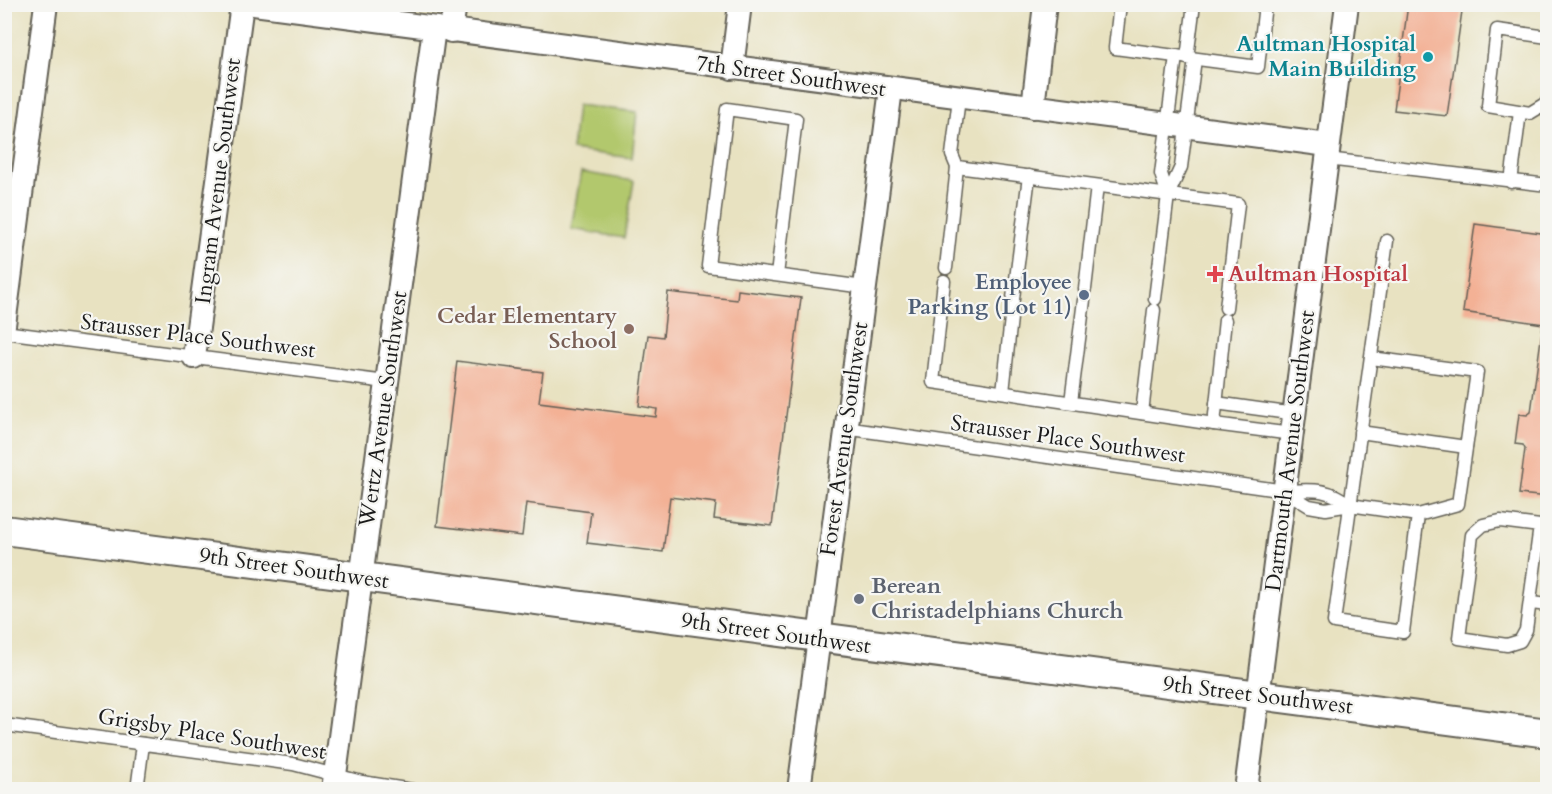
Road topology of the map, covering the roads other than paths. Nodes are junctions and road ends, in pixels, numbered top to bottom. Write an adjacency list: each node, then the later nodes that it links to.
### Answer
1 (46, 4): 31 (street)
2 (242, 4): 33 (street, Ingram Avenue Southwest)
3 (254, 4): 11 (street, 7th Street Southwest)
4 (455, 4): 11 (street, Wertz Avenue Southwest)
5 (740, 4): 14 (street)
6 (1045, 4): 18 (street)
7 (1120, 4): 13 (lane)
8 (1194, 4): 13 (lane)
9 (1265, 4): 13 (lane)
10 (1347, 4): 21 (street, Dartmouth Avenue Southwest)
11 (443, 29): 14 (street, 7th Street Southwest); 35 (street, Wertz Avenue Southwest)
12 (1548, 37): 19 (lane)
13 (1186, 57): 20 (lane); 20 (lane)
14 (732, 68): 15 (street, 7th Street Southwest)
15 (891, 89): 16 (street, 7th Street Southwest); 30 (street, Forest Avenue Southwest)
16 (959, 98): 18 (street, 7th Street Southwest); 22 (lane)
17 (1548, 102): 19 (lane)
18 (1032, 107): 20 (street, 7th Street Southwest)
19 (1520, 112): 24 (lane)
20 (1177, 125): 21 (street, 7th Street Southwest); 27 (lane); 27 (lane)
21 (1328, 152): 24 (lane, 7th Street Southwest); 41 (street, Dartmouth Avenue Southwest)
22 (957, 167): 23 (lane); 36 (lane)
23 (1029, 176): 26 (lane); 36 (lane)
24 (1511, 182): 25 (lane, 7th Street Southwest)
25 (1548, 185)
26 (1097, 186): 27 (lane); 37 (lane)
27 (1168, 195): 38 (lane); 39 (lane)
28 (1387, 241): 34 (lane)
29 (777, 275): 29 (lane); 30 (lane)
30 (864, 287): 42 (street, Forest Avenue Southwest)
31 (4, 325)
32 (4, 332): 33 (lane, Strausser Place Southwest)
33 (194, 357): 35 (lane, Strausser Place Southwest)
34 (1371, 358): 43 (lane); 44 (lane)
35 (386, 382): 50 (street, Wertz Avenue Southwest)
36 (1003, 392): 37 (lane)
37 (1071, 402): 39 (lane)
38 (1216, 403): 40 (lane); 41 (lane)
39 (1142, 413): 40 (lane)
40 (1214, 424): 41 (lane)
41 (1293, 424): 45 (street, Dartmouth Avenue Southwest)
42 (845, 428): 45 (lane, Strausser Place Southwest); 53 (street, Forest Avenue Southwest)
43 (1360, 432): 44 (lane); 46 (lane)
44 (1466, 447): 47 (lane)
45 (1285, 491): 46 (lane); 46 (lane); 54 (street, Dartmouth Avenue Southwest)
46 (1350, 505): 47 (lane); 47 (lane)
47 (1418, 515)
48 (1544, 526): 51 (lane); 51 (lane)
49 (4, 530): 50 (street, 9th Street Southwest)
50 (360, 578): 53 (street, 9th Street Southwest); 58 (street, Wertz Avenue Southwest)
51 (1531, 603): 52 (lane)
52 (1548, 605)
53 (818, 639): 54 (street, 9th Street Southwest); 61 (street, Forest Avenue Southwest)
54 (1258, 695): 56 (street, 9th Street Southwest); 62 (street, Dartmouth Avenue Southwest)
55 (4, 725): 57 (lane, Grigsby Place Southwest)
56 (1548, 733)
57 (143, 744): 58 (lane, Grigsby Place Southwest); 59 (lane)
58 (334, 782): 60 (lane, Grigsby Place Southwest)
59 (137, 789)
60 (412, 789)
61 (800, 789)
62 (1246, 789)

